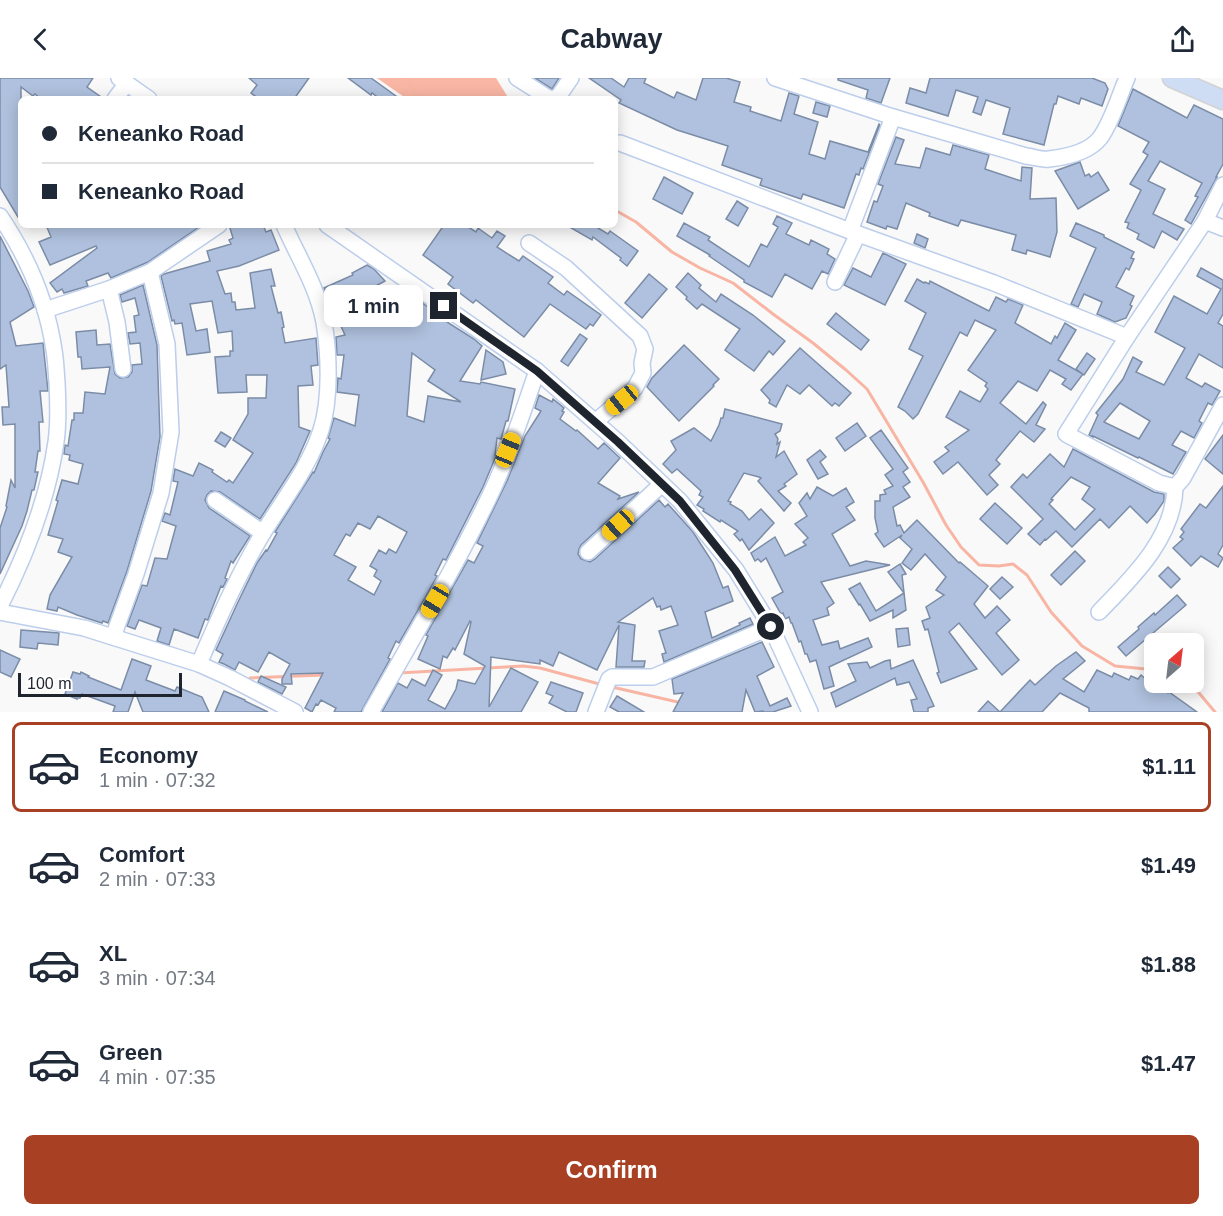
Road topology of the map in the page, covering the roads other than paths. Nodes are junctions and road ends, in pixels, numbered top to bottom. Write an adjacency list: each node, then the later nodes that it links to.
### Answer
1 (517, 78): 9 (street)
2 (571, 78): 10 (street)
3 (776, 78): 12 (street)
4 (1127, 78): 12 (street)
5 (1172, 78): 11 (main road)
6 (123, 81): 7 (street); 8 (street)
7 (116, 96)
8 (145, 96)
9 (545, 96)
10 (559, 96)
11 (1223, 100)
12 (893, 117): 21 (street)
13 (620, 143): 21 (street)
14 (1223, 185): 16 (street)
15 (0, 216): 26 (street)
16 (1205, 221): 20 (street); 27 (street)
17 (215, 228): 23 (street)
18 (286, 228): 35 (street)
19 (331, 228): 29 (street)
20 (1223, 228)
21 (854, 232): 24 (street); 27 (street)
22 (529, 243): 31 (street)
23 (150, 272): 25 (street); 41 (street)
24 (835, 282)
25 (109, 289): 26 (street); 28 (street)
26 (45, 310): 37 (street)
27 (1127, 337): 33 (street)
28 (123, 369)
29 (537, 371): 31 (street); 44 (street)
30 (1223, 405): 33 (street)
31 (595, 422): 32 (street)
32 (662, 484): 36 (street); 40 (street)
33 (1175, 487): 39 (street)
34 (214, 500): 35 (street)
35 (263, 533): 42 (street)
36 (588, 552)
37 (0, 606)
38 (0, 612): 41 (street)
39 (1099, 612)
40 (771, 627): 45 (street); 46 (street)
41 (113, 637): 42 (street)
42 (199, 664): 43 (street)
43 (291, 711)
44 (371, 712)
45 (596, 712)
46 (810, 712)

